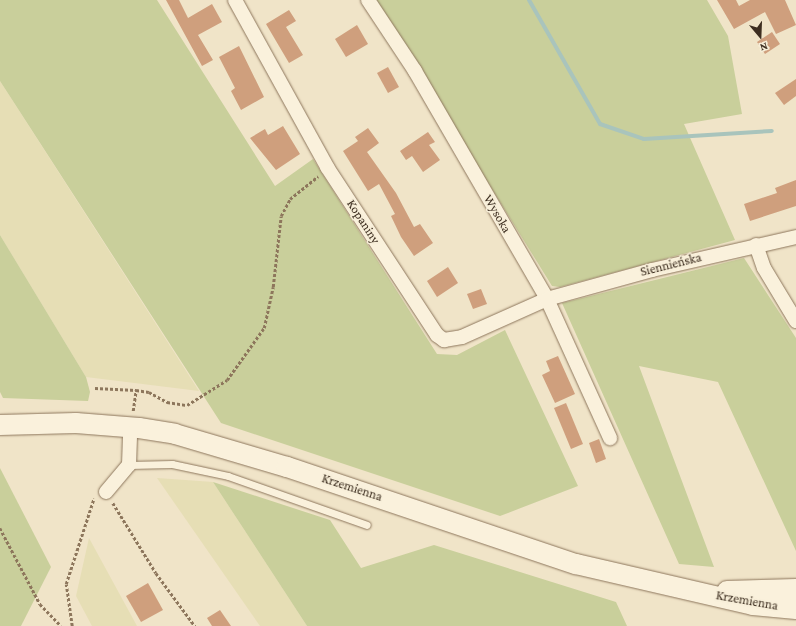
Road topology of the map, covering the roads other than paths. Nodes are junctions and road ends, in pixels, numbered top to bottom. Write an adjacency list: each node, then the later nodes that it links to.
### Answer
1 (235, 0): 5 (street, Kopaniny)
2 (368, 0): 5 (street, Wysoka)
3 (796, 237): 4 (street, Siennieńska)
4 (756, 245): 5 (street, Siennieńska); 6 (street)
5 (547, 299): 9 (street, Wysoka)
6 (796, 321)
7 (0, 425): 8 (main road, Krzemienna)
8 (130, 427): 10 (street); 14 (main road, Krzemienna)
9 (610, 438)
10 (129, 465): 11 (street); 12 (lane)
11 (106, 492)
12 (367, 525)
13 (796, 589): 14 (main road, Krzemienna)
14 (697, 591): 15 (main road, Krzemienna)
15 (796, 609)

